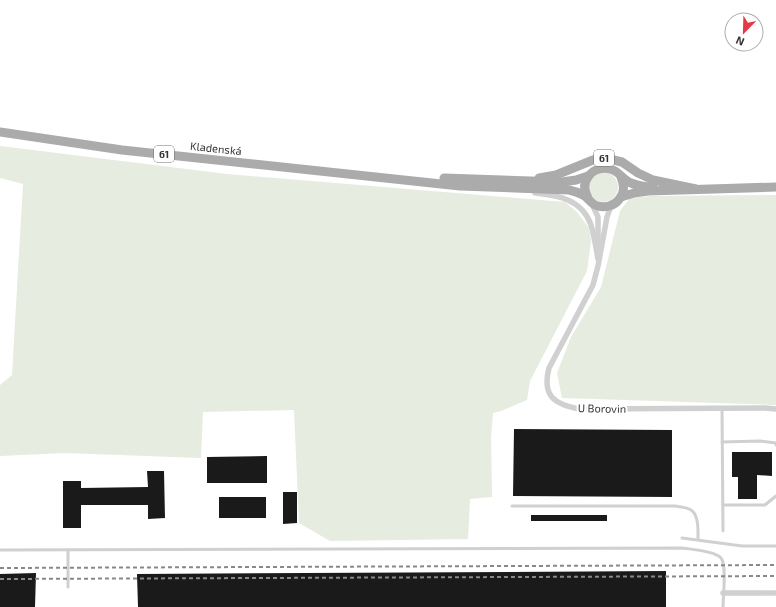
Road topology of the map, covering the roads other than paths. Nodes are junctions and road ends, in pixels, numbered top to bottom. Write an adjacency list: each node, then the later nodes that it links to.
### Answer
1 (0, 132): 3 (main road, Kladenská / 61)
2 (588, 176): 4 (main road, 61); 5 (main road, 61); 10 (main road, 61)
3 (383, 177): 5 (main road, 61); 7 (main road, 61)
4 (621, 177): 8 (main road, 61); 9 (main road, 61)
5 (510, 181): 8 (main road, 61)
6 (776, 187): 8 (main road, 61)
7 (497, 188): 10 (main road, 61); 12 (street)
8 (696, 189): 9 (main road, 61)
9 (621, 197): 11 (main road, 61)
10 (589, 200): 11 (main road, 61); 12 (street)
11 (611, 206): 13 (street)
12 (598, 260): 13 (street)
13 (598, 266): 14 (street, U Borovin)
14 (722, 408): 15 (street, U Borovin); 16 (lane)
15 (776, 409)
16 (722, 442): 17 (lane); 19 (lane)
17 (776, 445)
18 (776, 496): 19 (lane)
19 (723, 505): 21 (lane)
20 (512, 506): 23 (lane)
21 (723, 531)
22 (682, 538): 23 (lane)
23 (698, 539): 24 (lane)
24 (776, 546)
25 (0, 550): 26 (lane)
26 (68, 550): 27 (lane); 28 (lane)
27 (68, 587)
28 (723, 593): 29 (street); 30 (lane)
29 (776, 593)
30 (723, 607)

